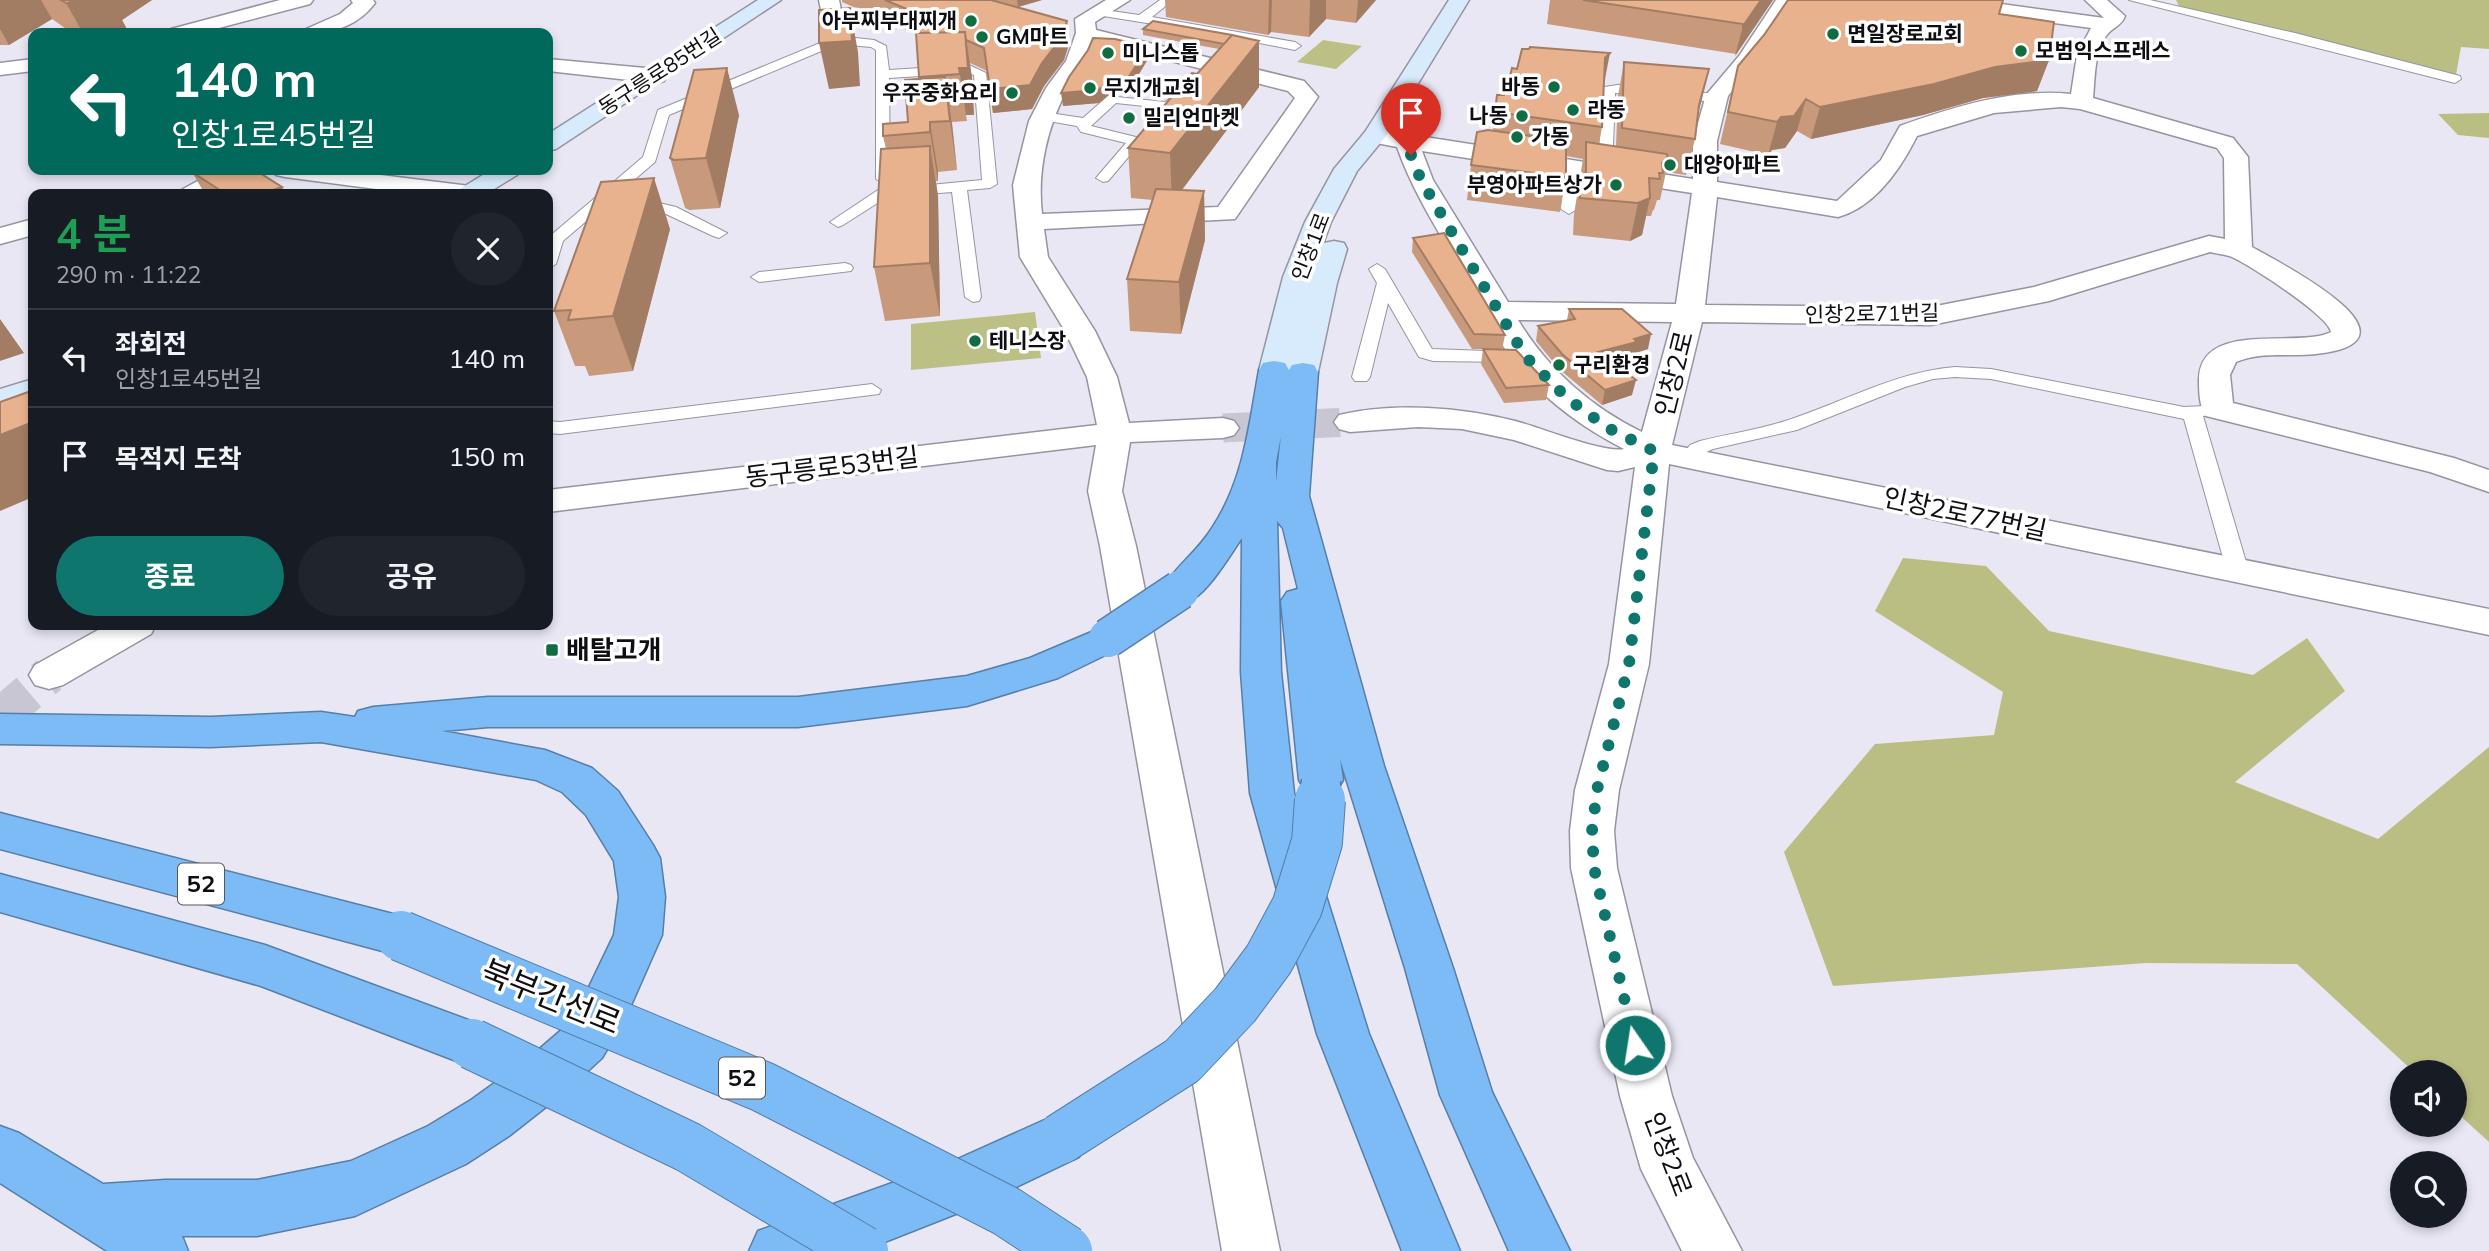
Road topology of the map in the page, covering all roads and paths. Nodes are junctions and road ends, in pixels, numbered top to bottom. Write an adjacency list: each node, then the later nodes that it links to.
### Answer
1 (303, 0): 16 (street)
2 (361, 0): 17 (street)
3 (771, 0): 26 (street, 동구릉로85번길)
4 (829, 0): 19 (street)
5 (1120, 0): 15 (street)
6 (1167, 0): 13 (lane)
7 (1459, 0): 32 (street, 인창1로)
8 (1786, 0): 28 (street, 인창2로)
9 (1929, 0): 14 (street)
10 (2095, 0): 14 (street)
11 (2135, 0): 12 (lane)
12 (2165, 4): 27 (lane)
13 (1141, 19): 15 (lane); 18 (lane)
14 (2105, 24): 29 (street)
15 (1082, 25): 23 (street); 30 (street)
16 (197, 28)
17 (324, 28)
18 (1222, 32): 20 (lane); 23 (lane)
19 (836, 40): 25 (lane); 48 (lane)
20 (1295, 46)
21 (28, 66): 24 (street)
22 (553, 66): 26 (street)
23 (1204, 66): 31 (lane); 51 (street)
24 (0, 69)
25 (883, 74): 41 (lane); 47 (lane)
26 (656, 76): 33 (street, 동구릉로85번길)
27 (2455, 79)
28 (1716, 98): 36 (lane); 46 (street, 인창2로)
29 (2081, 102): 46 (street); 56 (street)
30 (1043, 116): 31 (lane); 41 (street)
31 (1086, 123): 40 (lane)
32 (1374, 135): 34 (street); 63 (street, 인창1로)
33 (553, 141)
34 (1407, 141): 35 (street); 60 (street)
35 (1570, 166): 36 (street); 49 (lane)
36 (1605, 172): 46 (street)
37 (227, 175): 43 (street)
38 (323, 175): 44 (street)
39 (500, 175): 45 (street)
40 (1103, 178)
41 (1008, 186): 42 (lane); 51 (street)
42 (959, 187): 47 (lane); 59 (lane)
43 (203, 189)
44 (431, 189)
45 (477, 189)
46 (1704, 190): 61 (street, 인창2로)
47 (883, 193): 50 (lane)
48 (607, 196): 53 (lane); 55 (lane)
49 (1569, 209)
50 (838, 222)
51 (1030, 222): 72 (street)
52 (28, 229): 54 (street)
53 (719, 233)
54 (0, 236)
55 (553, 248)
56 (2239, 250): 61 (street, 인창2로71번길); 68 (street)
57 (845, 268): 58 (lane)
58 (759, 277)
59 (973, 297)
60 (1496, 311): 61 (street, 인창2로71번길); 62 (street)
61 (1689, 313): 73 (street, 인창2로)
62 (1526, 358): 64 (lane); 73 (street)
63 (1289, 371): 74 (highway); 76 (highway)
64 (1361, 377)
65 (28, 390): 67 (street)
66 (873, 390): 70 (lane)
67 (0, 400)
68 (2204, 411): 73 (lane); 75 (street); 78 (lane)
69 (1350, 422): 73 (street)
70 (553, 427)
71 (1223, 428): 72 (street, 동구릉로53번길)
72 (1115, 433): 77 (street, 동구릉로53번길); 92 (street)
73 (1673, 455): 78 (street, 인창2로77번길); 95 (street, 인창2로)
74 (1259, 461): 82 (highway, bridge); 93 (highway)
75 (2489, 482)
76 (1292, 496): 89 (highway, bridge); 94 (highway)
77 (553, 500)
78 (2238, 572): 79 (street, 인창2로77번길)
79 (2489, 622)
80 (128, 630): 81 (street)
81 (49, 674)
82 (321, 727): 83 (highway); 87 (highway)
83 (0, 729)
84 (0, 831): 91 (highway, 북부간선로 / 52, bridge)
85 (0, 893): 90 (highway, 52, bridge)
86 (0, 1152): 87 (highway)
87 (95, 1213): 88 (highway)
88 (159, 1251)
89 (778, 1251)
90 (863, 1251)
91 (1067, 1251)
92 (1251, 1251)
93 (1431, 1251)
94 (1541, 1251)
95 (1713, 1251)

